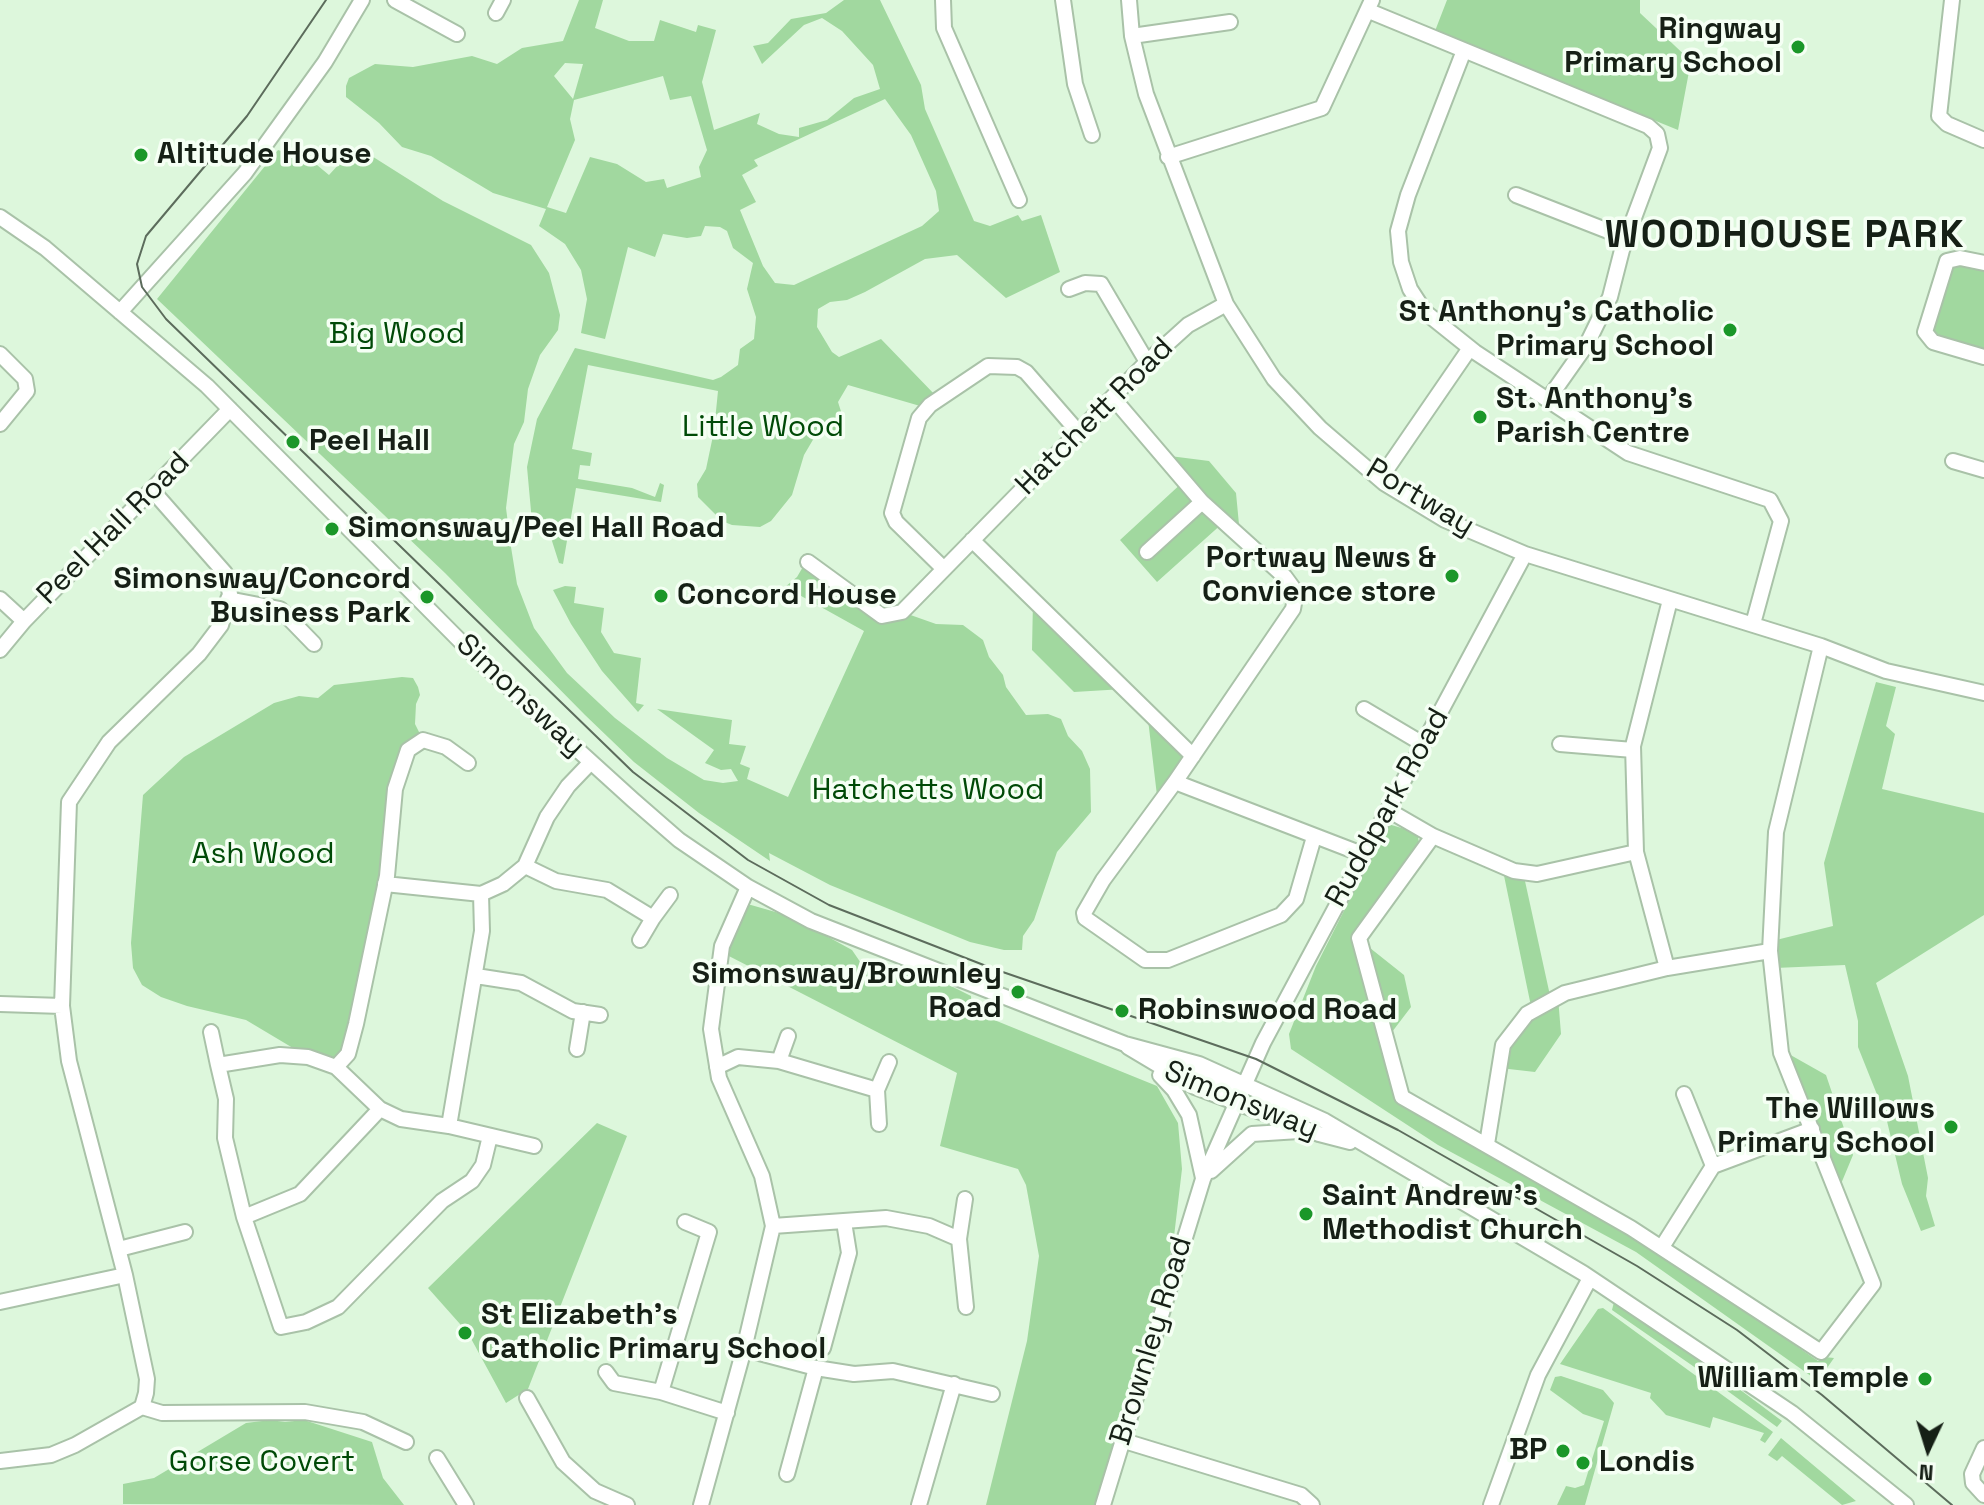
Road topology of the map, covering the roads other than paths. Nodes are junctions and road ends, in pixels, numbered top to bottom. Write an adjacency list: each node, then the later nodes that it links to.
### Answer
1 (362, 0): 22 (street)
2 (395, 0): 9 (street)
3 (943, 0): 16 (street)
4 (1063, 0): 12 (street)
5 (1129, 0): 10 (street, Portway)
6 (1952, 0): 13 (street)
7 (1370, 6): 11 (street); 14 (street)
8 (1230, 22): 10 (street)
9 (457, 34)
10 (1132, 36): 14 (street, Portway)
11 (1463, 53): 18 (street); 23 (street)
12 (1092, 135)
13 (1984, 140)
14 (1168, 157): 21 (street, Portway)
15 (1516, 195): 18 (street)
16 (1019, 200)
17 (0, 217): 22 (street, Simonsway)
18 (1626, 238): 27 (street)
19 (1984, 263): 25 (street)
20 (1069, 289): 26 (street)
21 (1226, 304): 26 (street, Hatchett Road); 34 (street, Portway)
22 (120, 312): 29 (street, Simonsway)
23 (1470, 348): 27 (street); 34 (street)
24 (0, 354): 30 (street)
25 (1984, 357)
26 (1147, 362): 28 (street, Hatchett Road)
27 (1549, 398): 46 (street)
28 (1114, 399): 31 (street, Hatchett Road); 36 (street)
29 (230, 409): 35 (street, Peel Hall Road); 56 (street, Simonsway)
30 (0, 424)
31 (1080, 434): 37 (street, Hatchett Road); 41 (street)
32 (1953, 461): 33 (street)
33 (1984, 470)
34 (1380, 479): 39 (street, Portway)
35 (152, 490): 43 (street); 45 (street, Peel Hall Road)
36 (1202, 502): 38 (street); 55 (street)
37 (972, 540): 41 (street, Hatchett Road); 55 (street)
38 (1147, 552)
39 (1525, 554): 44 (street, Portway); 52 (street, Ruddpark Road)
40 (808, 562): 41 (street, Hatchett Road)
41 (943, 568)
42 (0, 599): 45 (street)
43 (228, 599): 47 (street); 75 (street)
44 (1670, 600): 46 (street, Portway); 54 (street)
45 (24, 621): 49 (street, Peel Hall Road)
46 (1753, 624): 48 (street, Portway)
47 (314, 644)
48 (1821, 646): 50 (street, Portway); 71 (street)
49 (0, 650)
50 (1984, 693)
51 (1364, 709): 52 (street)
52 (1423, 744): 59 (street, Ruddpark Road)
53 (1560, 744): 54 (street)
54 (1633, 750): 62 (street)
55 (1193, 756): 58 (street)
56 (591, 762): 64 (street); 66 (street, Simonsway)
57 (468, 763): 65 (street)
58 (1175, 782): 61 (street); 61 (street)
59 (1388, 810): 60 (street); 63 (street, Ruddpark Road)
60 (1433, 836): 62 (street); 97 (street)
61 (1314, 837): 63 (street)
62 (1636, 852): 72 (street)
63 (1362, 854): 87 (street, Ruddpark Road)
64 (525, 866): 67 (street); 69 (street)
65 (385, 884): 67 (street); 85 (street)
66 (748, 887): 81 (street, Simonsway); 86 (street)
67 (481, 894): 73 (street)
68 (670, 895): 69 (street)
69 (653, 918): 70 (street)
70 (640, 940)
71 (1770, 951): 72 (street); 94 (street)
72 (1667, 968): 97 (street)
73 (476, 976): 76 (street); 93 (street)
74 (0, 1004): 75 (street)
75 (62, 1006): 110 (street)
76 (583, 1012): 77 (street); 80 (street)
77 (600, 1015)
78 (211, 1032): 84 (street)
79 (788, 1036): 82 (street)
80 (577, 1049)
81 (1142, 1052): 87 (street, Simonsway); 90 (street); 101 (street)
82 (779, 1061): 86 (street); 88 (street)
83 (889, 1062): 88 (street)
84 (218, 1065): 85 (street); 103 (street)
85 (336, 1067): 91 (street)
86 (717, 1067): 106 (street)
87 (1246, 1083): 90 (street, Ruddpark Road); 98 (street, Simonsway)
88 (877, 1090): 92 (street)
89 (1684, 1094): 100 (street)
90 (1237, 1103): 95 (street, Simonsway); 101 (street, Brownley Road)
91 (380, 1109): 93 (street); 103 (street)
92 (879, 1124)
93 (449, 1126): 96 (street)
94 (1812, 1129): 100 (street); 109 (street)
95 (1319, 1134): 98 (street, Simonsway); 101 (street)
96 (490, 1136): 99 (street); 103 (street)
97 (1487, 1144): 109 (street)
98 (1362, 1145): 112 (street, Simonsway)
99 (534, 1146)
100 (1713, 1166): 109 (street)
101 (1203, 1179): 125 (street, Brownley Road)
102 (965, 1199): 108 (street)
103 (244, 1217)
104 (685, 1222): 120 (street)
105 (844, 1222): 106 (street); 108 (street); 115 (street)
106 (773, 1226): 116 (street)
107 (185, 1232): 110 (street)
108 (959, 1239): 114 (street)
109 (1662, 1247)
110 (119, 1249): 111 (street)
111 (125, 1275): 113 (street); 123 (street)
112 (1590, 1278): 138 (street); 139 (street, Simonsway)
113 (0, 1302)
114 (966, 1307)
115 (823, 1348)
116 (744, 1349): 117 (street); 124 (street)
117 (816, 1368): 119 (street); 130 (street)
118 (606, 1372): 120 (street)
119 (954, 1384): 121 (street); 135 (street)
120 (661, 1392): 124 (street)
121 (992, 1394)
122 (527, 1398): 133 (street)
123 (142, 1407): 126 (street); 129 (street)
124 (727, 1413): 134 (street)
125 (1121, 1440): 136 (street, Brownley Road); 137 (street)
126 (406, 1442)
127 (1984, 1448): 131 (street)
128 (437, 1458): 132 (street)
129 (0, 1461)
130 (787, 1474)
131 (1984, 1495)
132 (466, 1505)
133 (627, 1505)
134 (701, 1505)
135 (919, 1505)
136 (1103, 1505)
137 (1312, 1505)
138 (1491, 1505)
139 (1906, 1505)

